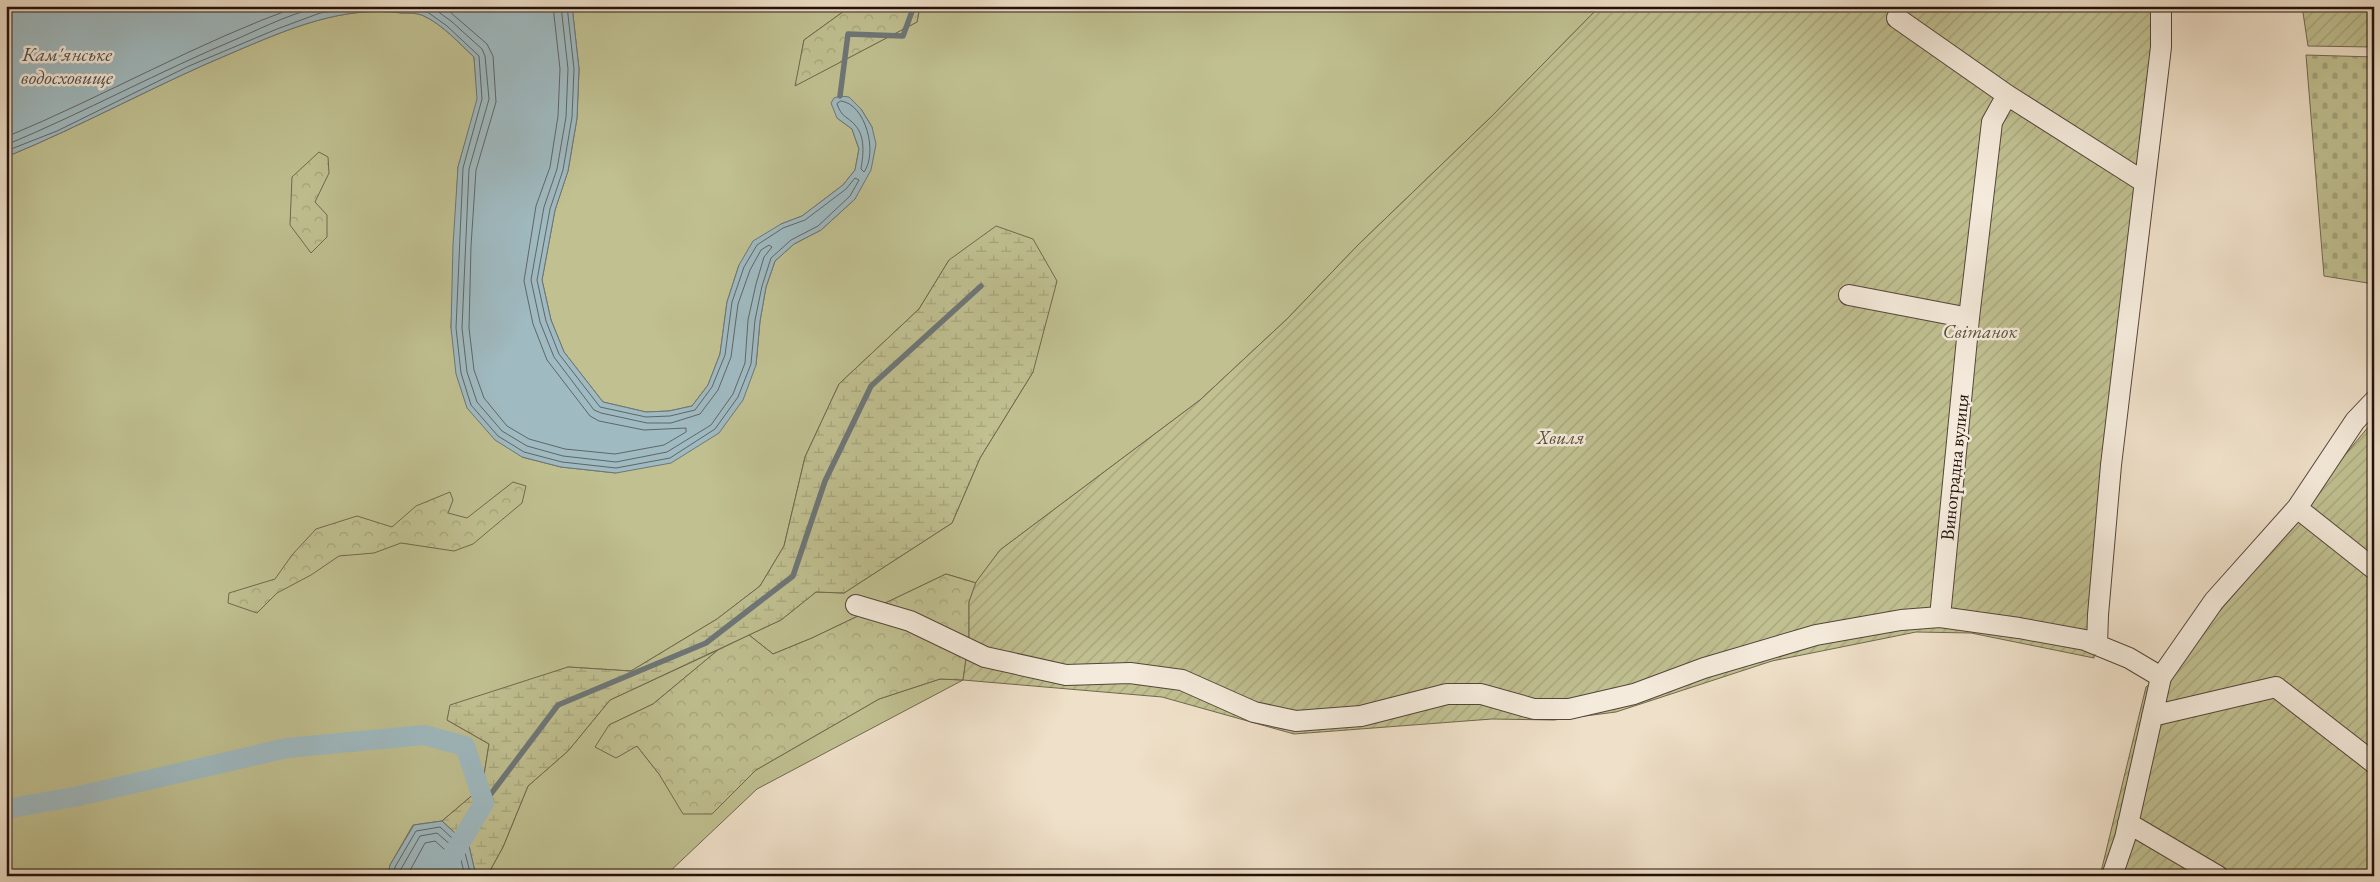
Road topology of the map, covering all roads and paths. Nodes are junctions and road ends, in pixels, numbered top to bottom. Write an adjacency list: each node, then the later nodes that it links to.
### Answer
1 (2161, 6): 4 (street)
2 (1897, 18): 3 (street)
3 (2007, 95): 4 (street); 6 (street, Виноградна вулиця)
4 (2144, 182): 12 (street)
5 (1849, 295): 6 (street)
6 (1969, 318): 11 (street, Виноградна вулиця)
7 (2374, 401): 8 (street)
8 (2298, 508): 9 (street); 13 (street)
9 (2374, 569)
10 (856, 605): 11 (street)
11 (1940, 617): 12 (street)
12 (2097, 645): 13 (street)
13 (2161, 677): 14 (street)
14 (2152, 716): 15 (street); 16 (street)
15 (2374, 763)
16 (2128, 823): 17 (street); 18 (street)
17 (2112, 876)
18 (2218, 876)

